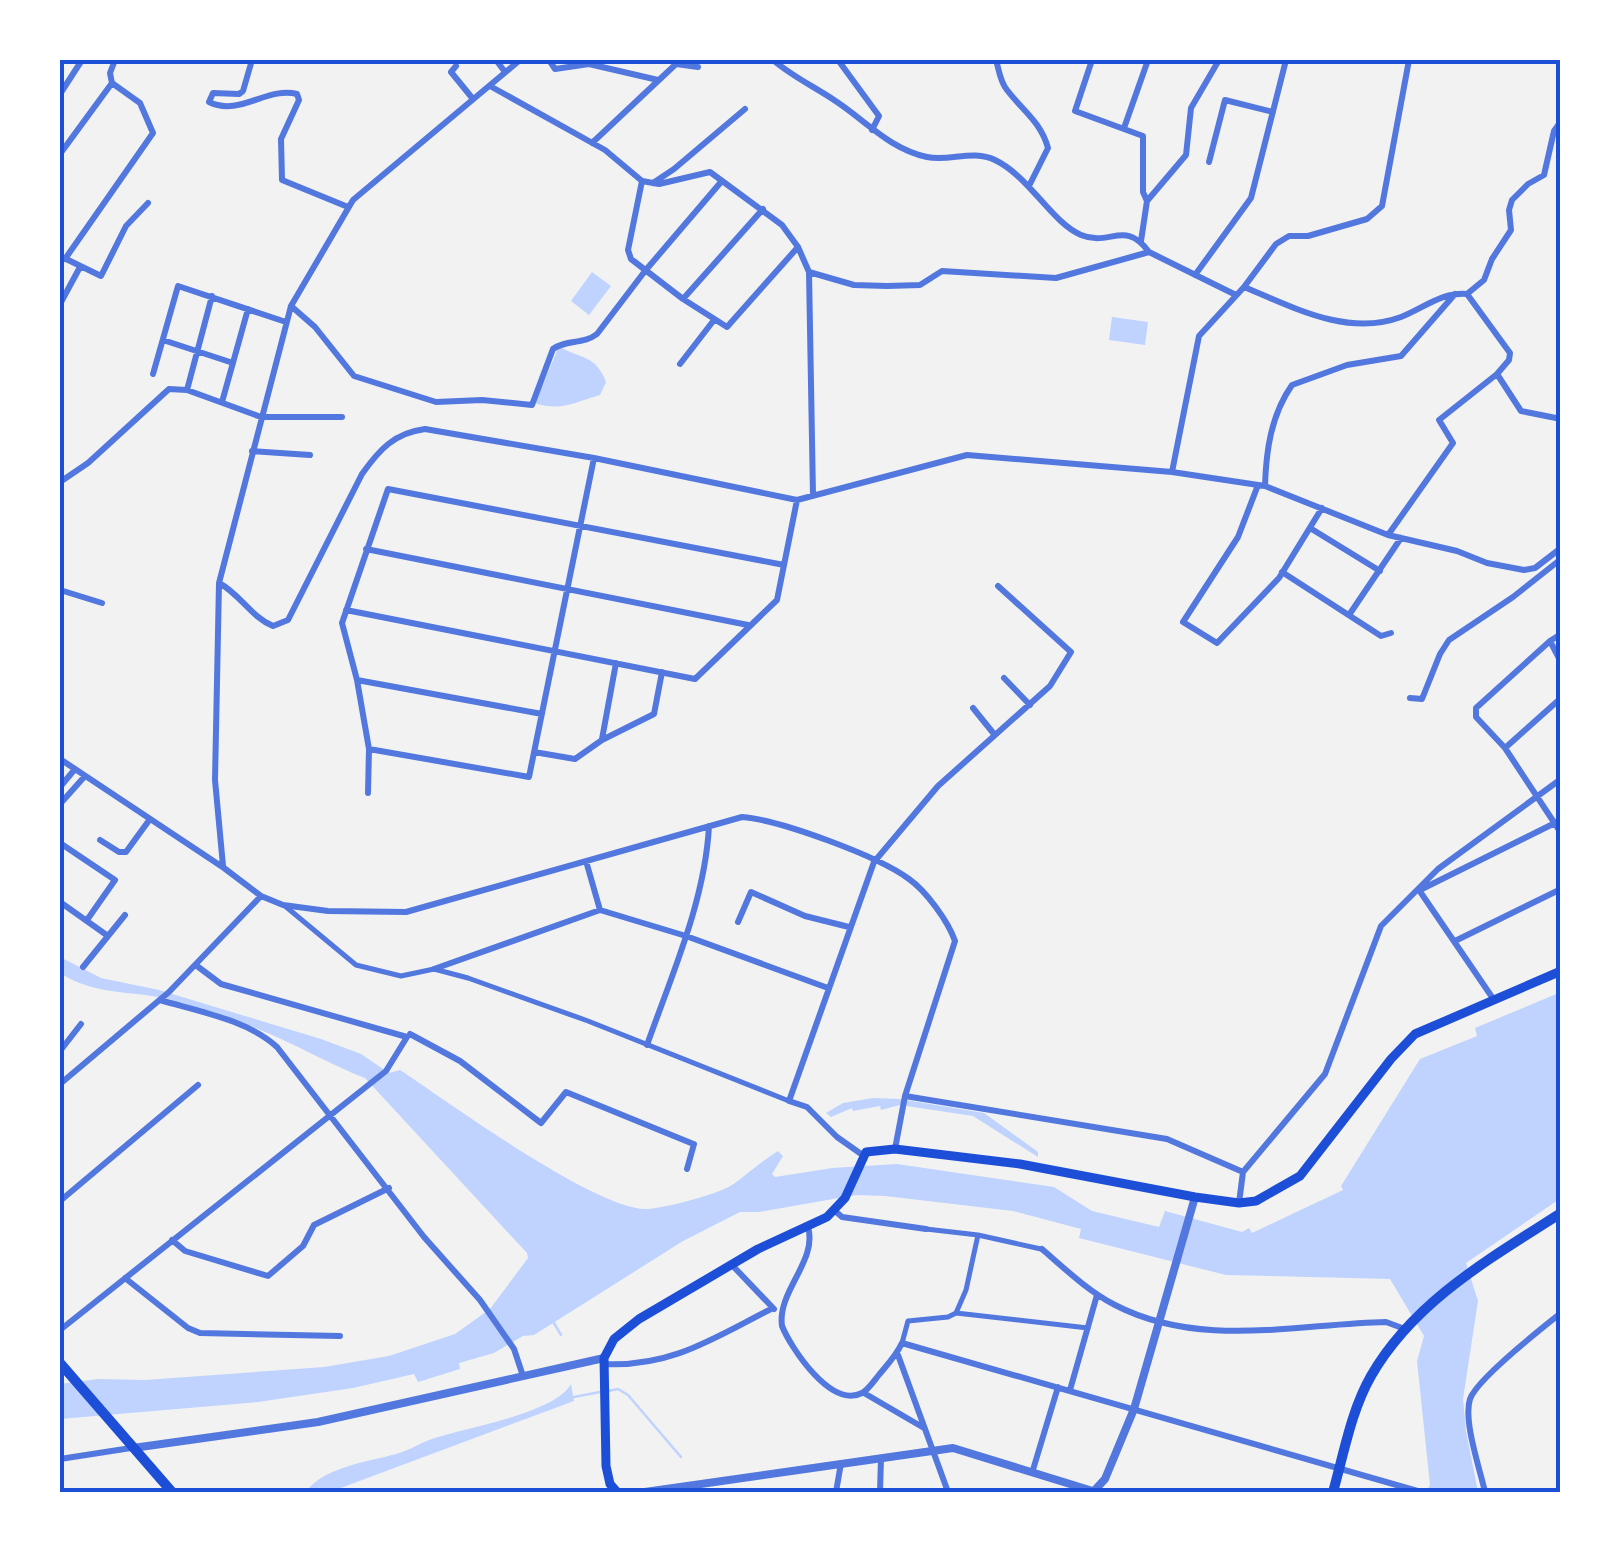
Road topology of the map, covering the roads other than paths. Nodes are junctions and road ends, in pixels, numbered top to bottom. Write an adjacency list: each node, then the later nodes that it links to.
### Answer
1 (82, 60): 21 (street)
2 (115, 60): 19 (street)
3 (252, 60): 37 (street)
4 (496, 60): 17 (street)
5 (520, 60): 17 (street)
6 (550, 60): 18 (street)
7 (773, 60): 27 (street)
8 (838, 60): 27 (street)
9 (996, 60): 34 (street)
10 (1092, 60): 26 (street)
11 (1148, 60): 26 (street)
12 (1219, 60): 35 (street)
13 (1286, 60): 24 (street)
14 (1409, 60): 47 (street)
15 (456, 66): 22 (street)
16 (698, 66): 18 (street)
17 (505, 72): 20 (street)
18 (658, 80): 28 (street)
19 (112, 84): 29 (street); 42 (street)
20 (490, 86): 22 (street); 28 (street)
21 (60, 94)
22 (472, 99): 37 (street)
23 (745, 109): 33 (street)
24 (1273, 112): 30 (street); 46 (street)
25 (1561, 121): 49 (street)
26 (1124, 128): 35 (street)
27 (872, 130): 34 (street)
28 (592, 143): 31 (street)
29 (60, 154)
30 (1209, 162)
31 (642, 181): 33 (street); 44 (street)
32 (721, 182): 33 (street); 38 (street); 44 (street)
33 (652, 184)
34 (1030, 184): 39 (street)
35 (1146, 201): 39 (street)
36 (148, 202): 43 (street)
37 (348, 207): 54 (street)
38 (763, 209): 40 (street); 52 (street)
39 (1141, 242): 41 (street)
40 (798, 246): 45 (street); 56 (street)
41 (1148, 252): 45 (street); 46 (street)
42 (62, 258): 43 (street)
43 (80, 267): 53 (street)
44 (645, 271): 52 (street); 54 (street)
45 (809, 272): 75 (street)
46 (1195, 275): 51 (street)
47 (1244, 286): 48 (street); 51 (street)
48 (1455, 294): 49 (street); 74 (street)
49 (1467, 294): 63 (street)
50 (212, 296): 55 (street); 58 (street); 59 (street)
51 (1236, 296): 72 (street)
52 (683, 299): 56 (street)
53 (60, 304)
54 (291, 306): 57 (street)
55 (248, 309): 57 (street); 60 (street)
56 (714, 320): 61 (street)
57 (286, 322): 66 (street)
58 (164, 340): 59 (street); 62 (street)
59 (197, 351): 60 (street); 64 (street)
60 (233, 363): 65 (street)
61 (680, 364)
62 (153, 374)
63 (1497, 374): 68 (street); 80 (street)
64 (186, 390): 65 (street); 73 (street)
65 (222, 402): 66 (street)
66 (261, 416): 67 (street); 69 (street)
67 (342, 417)
68 (1561, 419)
69 (252, 450): 70 (street); 88 (street)
70 (310, 456)
71 (594, 458): 76 (street); 78 (street); 88 (street)
72 (1172, 472): 74 (street); 75 (street)
73 (60, 482)
74 (1261, 485): 77 (street); 87 (street)
75 (814, 496): 76 (street)
76 (797, 500): 85 (street)
77 (1322, 508): 79 (street); 80 (street)
78 (580, 524): 83 (street); 85 (street); 90 (street)
79 (1310, 528): 86 (street); 87 (street)
80 (1388, 535): 81 (street)
81 (1401, 538): 82 (street); 86 (street)
82 (1561, 548)
83 (366, 549): 90 (street); 93 (street)
84 (1561, 559): 105 (street)
85 (784, 564): 95 (street)
86 (1380, 571): 94 (street)
87 (1282, 572): 94 (street)
88 (218, 583): 131 (street)
89 (998, 586): 107 (street)
90 (568, 587): 95 (street); 99 (street)
91 (61, 593): 92 (street)
92 (102, 604)
93 (346, 610): 99 (street); 104 (street)
94 (1349, 615): 96 (street)
95 (750, 625): 102 (street)
96 (1391, 633)
97 (1561, 634): 98 (street)
98 (1550, 640): 100 (street); 112 (street)
99 (555, 652): 101 (street); 109 (street)
100 (1561, 662)
101 (616, 663): 102 (street); 111 (street)
102 (662, 672): 111 (street)
103 (1004, 678): 107 (street)
104 (357, 680): 109 (street); 113 (street)
105 (1410, 698)
106 (1561, 698): 112 (street)
107 (1030, 705): 110 (street)
108 (973, 708): 110 (street)
109 (542, 714): 114 (street)
110 (994, 734): 130 (street)
111 (602, 740): 114 (street)
112 (1505, 748): 121 (street)
113 (369, 749): 114 (street); 120 (street)
114 (534, 752)
115 (60, 759): 116 (street)
116 (75, 770): 117 (street); 119 (street)
117 (84, 776): 122 (street); 123 (street)
118 (1561, 778): 121 (street)
119 (60, 787)
120 (368, 793)
121 (1536, 796): 124 (street); 132 (street)
122 (60, 804)
123 (150, 819): 127 (street); 131 (street)
124 (1558, 821): 126 (street); 132 (street)
125 (709, 826): 129 (street); 130 (street); 143 (street)
126 (1561, 833)
127 (100, 840)
128 (60, 843): 139 (street)
129 (586, 861): 136 (street); 137 (street)
130 (874, 862): 141 (street); 158 (street)
131 (224, 868): 134 (street)
132 (1419, 890): 144 (street); 164 (street)
133 (1561, 890): 144 (street)
134 (260, 896): 136 (street); 145 (street)
135 (60, 902): 139 (street)
136 (283, 905): 147 (street)
137 (600, 910): 143 (street); 147 (street)
138 (124, 915): 142 (street)
139 (87, 920): 142 (street)
140 (738, 922): 141 (street)
141 (849, 927): 149 (street)
142 (108, 936): 146 (street)
143 (686, 936): 149 (street); 154 (street)
144 (1455, 941): 151 (street)
145 (197, 966): 150 (street); 160 (street)
146 (83, 967)
147 (434, 969): 154 (street)
148 (1561, 971): 151 (main road)
149 (828, 988): 159 (street)
150 (160, 1000): 156 (street); 160 (street)
151 (1494, 1000): 168 (main road)
152 (81, 1024): 155 (street)
153 (410, 1034): 163 (street)
154 (647, 1044): 159 (street)
155 (60, 1051)
156 (60, 1084)
157 (198, 1085): 167 (street)
158 (905, 1096): 161 (street); 164 (street)
159 (790, 1101): 162 (street)
160 (328, 1117): 165 (street); 174 (street)
161 (895, 1148): 162 (main road); 166 (main road)
162 (862, 1158): 169 (main road)
163 (687, 1169)
164 (1242, 1172): 168 (street)
165 (389, 1188): 174 (street); 192 (street)
166 (1194, 1196): 168 (main road); 183 (street)
167 (60, 1201)
168 (1239, 1203)
169 (834, 1210): 171 (main road); 172 (street)
170 (1561, 1213): 184 (main road)
171 (808, 1227): 176 (main road); 182 (street)
172 (926, 1229): 173 (street)
173 (978, 1235): 175 (street); 180 (street)
174 (172, 1240): 177 (street)
175 (1042, 1249): 178 (street)
176 (731, 1264): 179 (street); 190 (main road)
177 (124, 1278): 186 (street); 187 (street)
178 (1098, 1295): 183 (street); 185 (street)
179 (773, 1308): 182 (street); 190 (street)
180 (956, 1313): 185 (street); 188 (street)
181 (1561, 1313): 216 (street)
182 (781, 1318): 195 (street)
183 (1160, 1323): 184 (street); 196 (street)
184 (1410, 1326): 203 (main road)
185 (1088, 1328): 194 (street)
186 (60, 1330)
187 (340, 1336)
188 (902, 1343): 189 (street); 193 (street)
189 (898, 1354): 195 (street); 197 (street)
190 (605, 1361): 192 (street); 208 (main road)
191 (60, 1363): 198 (main road)
192 (524, 1377): 198 (street)
193 (1058, 1386): 194 (street); 204 (street)
194 (1070, 1390): 196 (street)
195 (864, 1393): 197 (street)
196 (1134, 1409): 203 (street); 214 (street)
197 (925, 1428): 199 (street)
198 (132, 1448): 201 (street); 207 (main road)
199 (933, 1450): 200 (street); 204 (street); 213 (street)
200 (881, 1458): 202 (street); 212 (street)
201 (60, 1459)
202 (841, 1464): 205 (street); 211 (street)
203 (1339, 1469): 206 (street); 215 (main road)
204 (1032, 1473): 214 (street)
205 (694, 1484): 209 (street); 210 (street)
206 (1418, 1491)
207 (172, 1492)
208 (616, 1492)
209 (645, 1492)
210 (701, 1492)
211 (836, 1492)
212 (880, 1492)
213 (948, 1492)
214 (1094, 1492)
215 (1333, 1492)
216 (1484, 1492)

